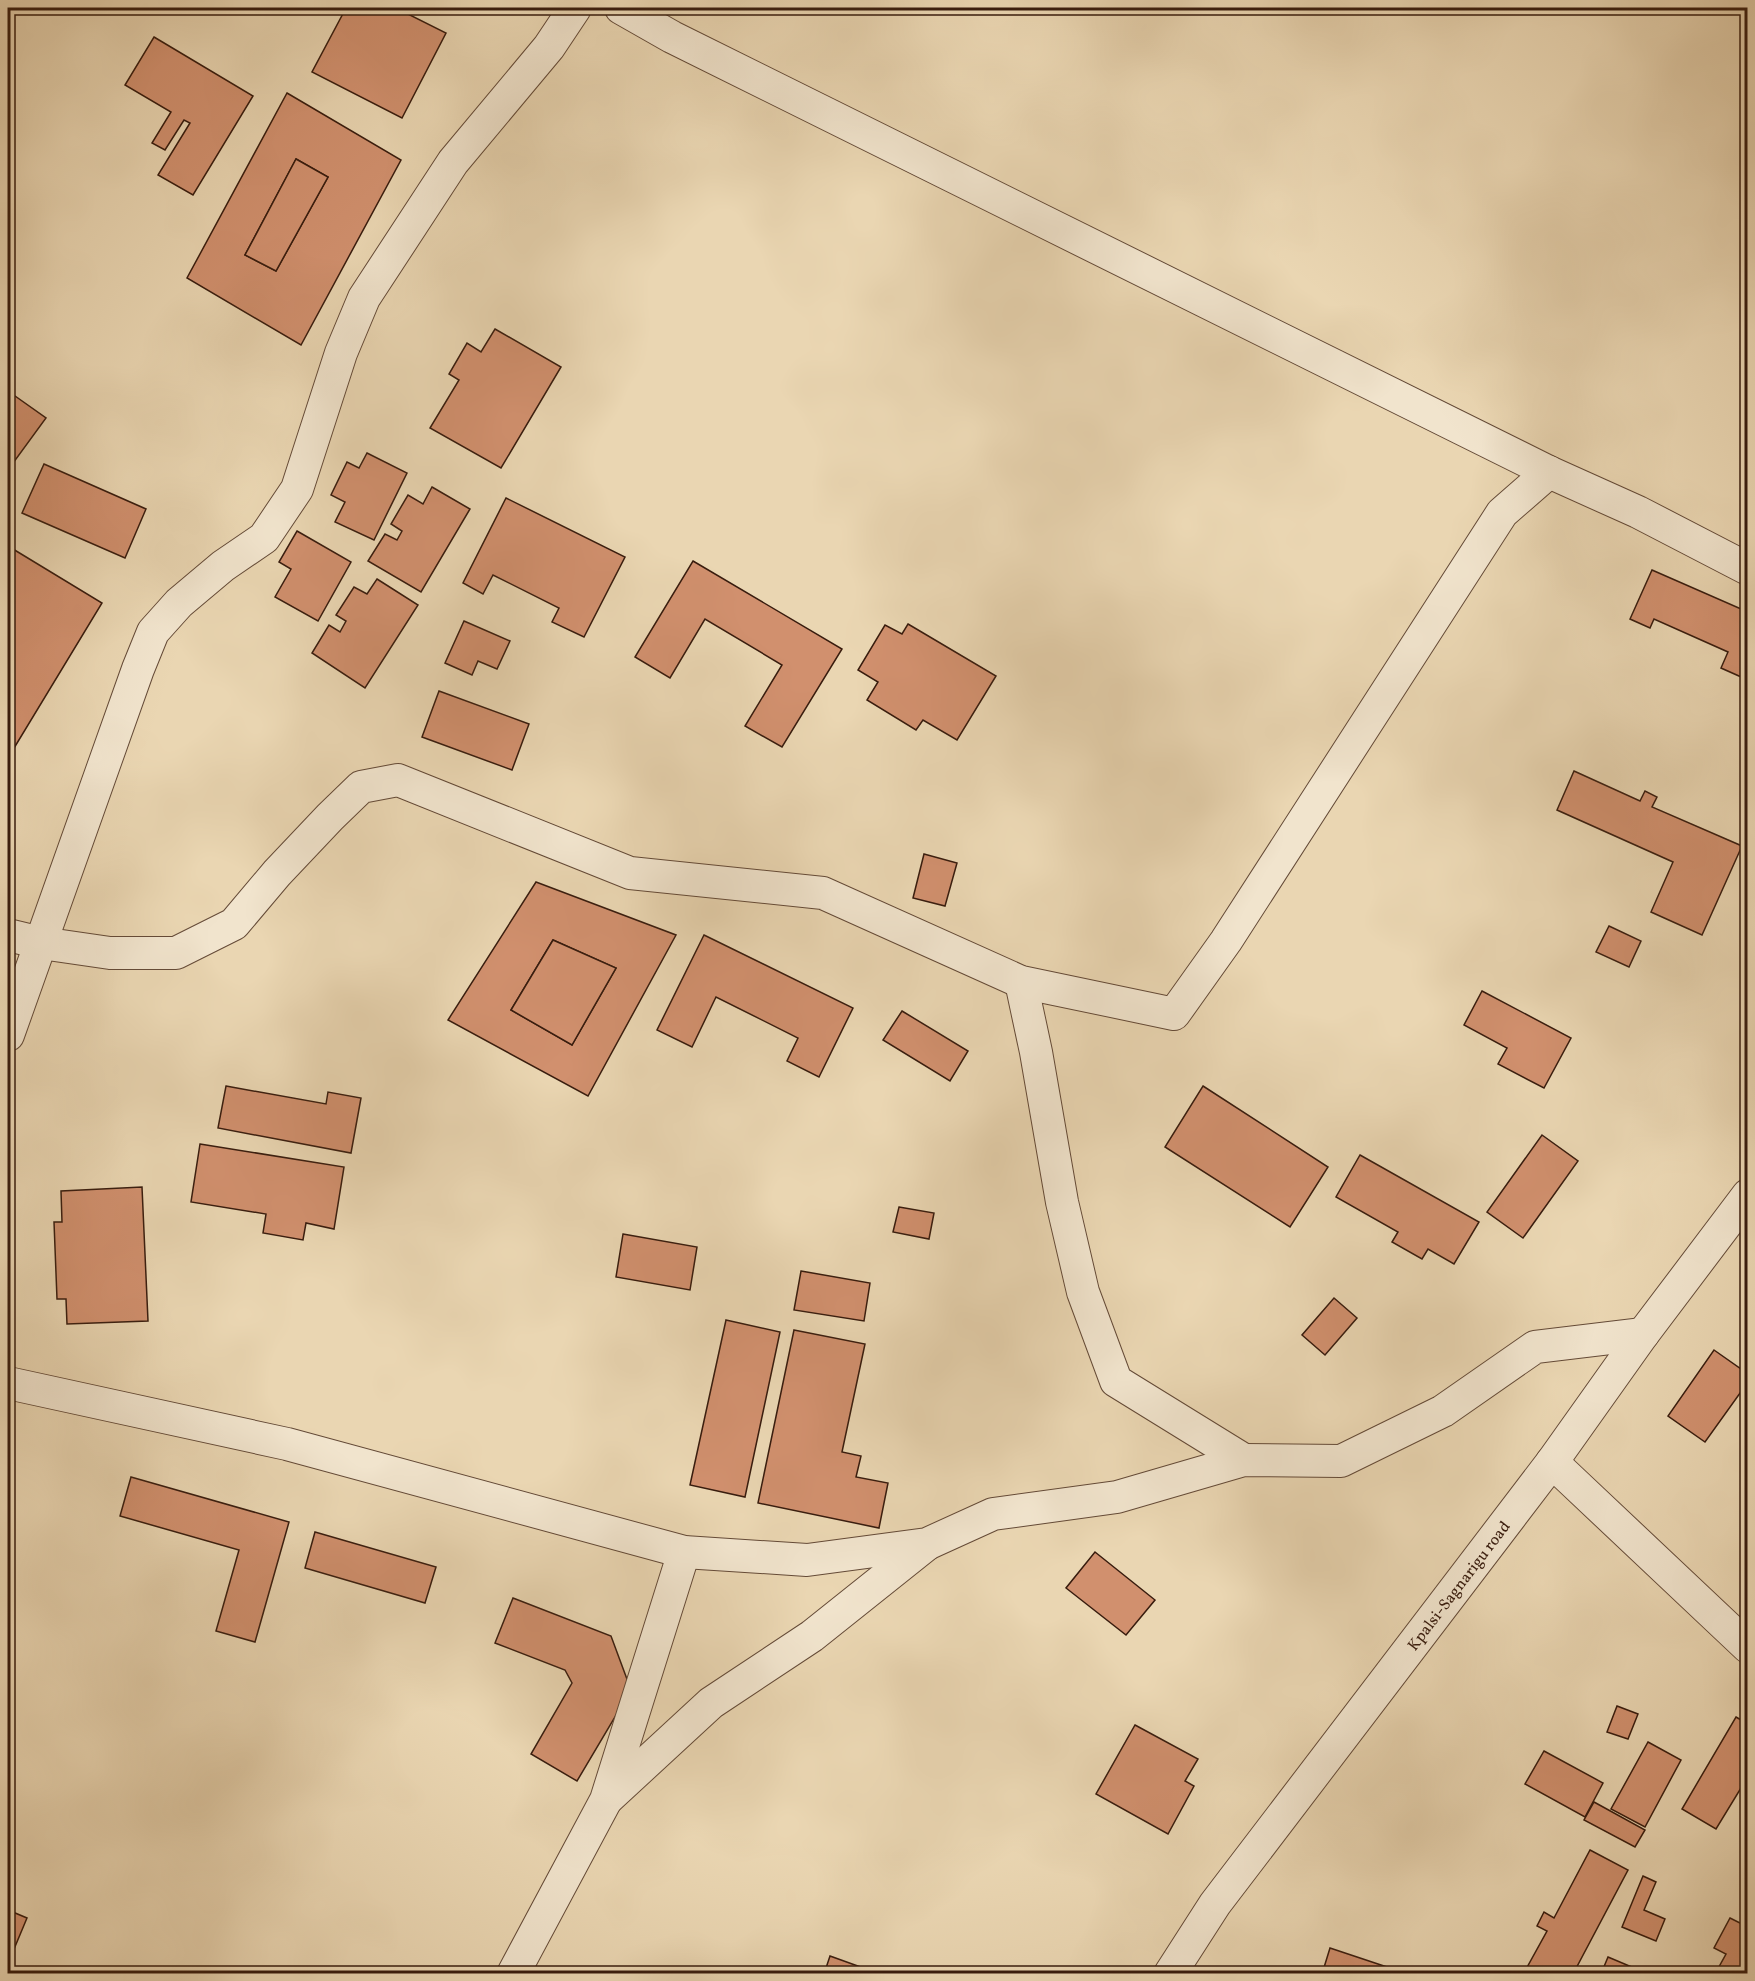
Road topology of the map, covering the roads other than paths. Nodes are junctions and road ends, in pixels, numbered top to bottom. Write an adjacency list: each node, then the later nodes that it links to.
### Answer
1 (576, 8): 6 (street)
2 (621, 8): 3 (street)
3 (1550, 472): 4 (street); 7 (street)
4 (1748, 569)
5 (8, 935): 6 (street)
6 (41, 943): 7 (street); 8 (street)
7 (1021, 982): 12 (street)
8 (8, 1035)
9 (1748, 1195): 10 (street, Kpalsi-Sagnarigu road)
10 (1643, 1334): 12 (street); 13 (street, Kpalsi-Sagnarigu road)
11 (8, 1383): 15 (street)
12 (1244, 1460): 14 (street)
13 (1552, 1462): 16 (street); 19 (street, Kpalsi-Sagnarigu road)
14 (927, 1544): 15 (street); 17 (street)
15 (684, 1552): 17 (street)
16 (1748, 1647)
17 (606, 1800): 18 (street)
18 (513, 1974)
19 (1170, 1974)

